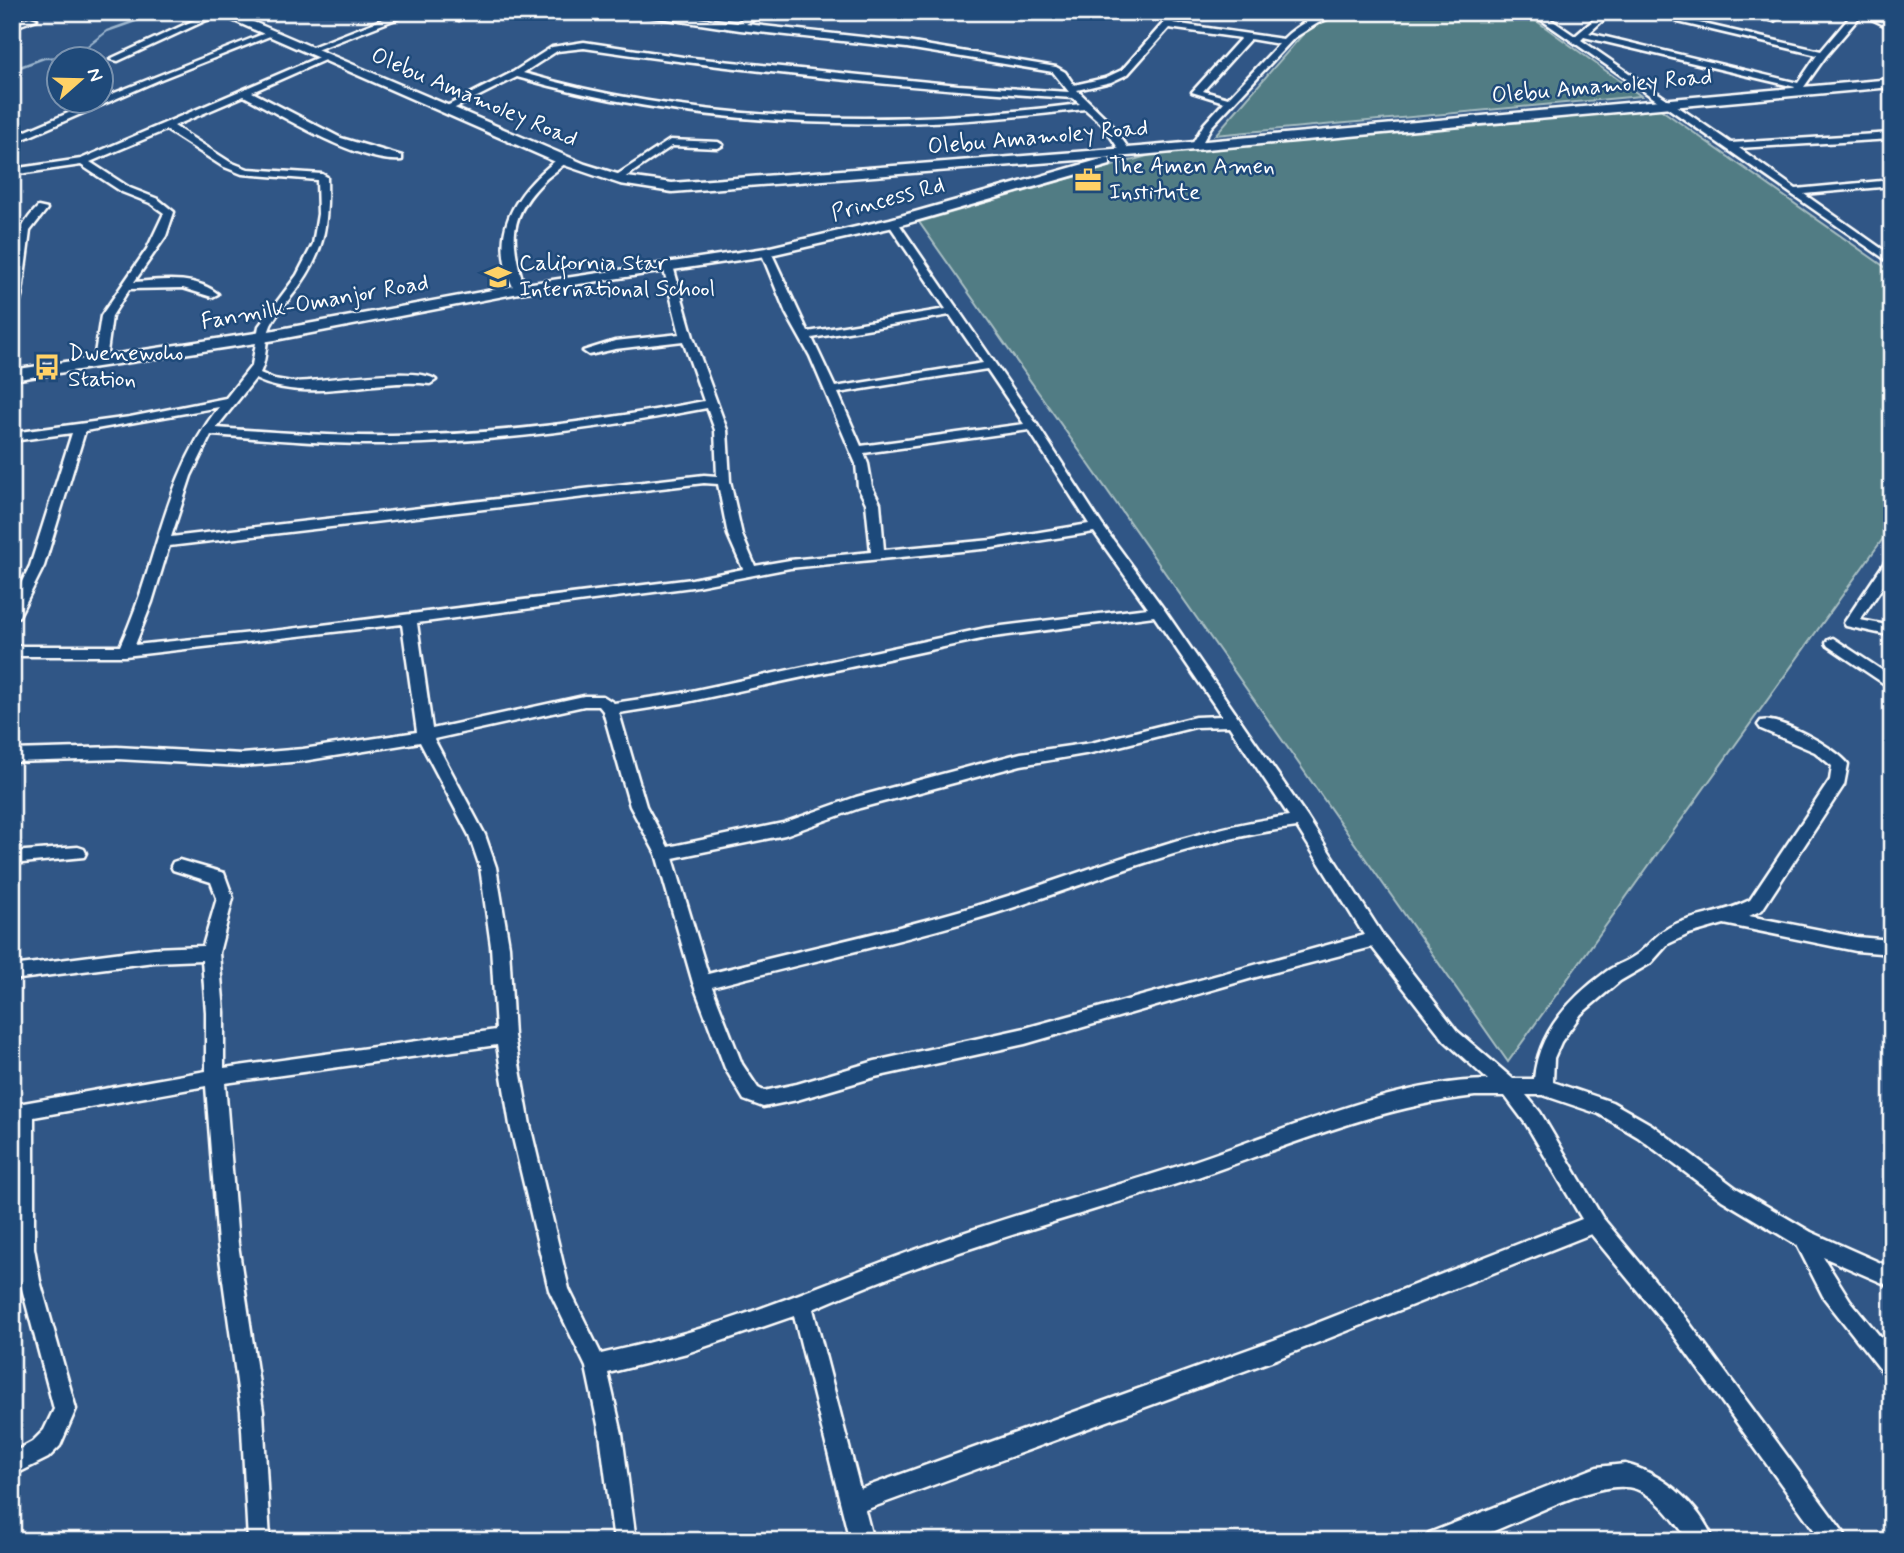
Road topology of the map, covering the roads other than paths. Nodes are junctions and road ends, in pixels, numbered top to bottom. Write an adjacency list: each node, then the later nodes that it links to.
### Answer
1 (220, 12): 24 (street, Olebu Amamoley Road); 31 (street)
2 (443, 12): 16 (street)
3 (625, 12): 15 (street)
4 (762, 12): 23 (street)
5 (962, 12): 6 (street)
6 (1093, 12)
7 (1178, 12): 21 (street)
8 (1338, 12): 27 (street)
9 (1534, 12): 26 (street)
10 (1608, 12): 26 (street)
11 (1749, 12): 17 (street)
12 (1859, 12): 29 (street)
13 (1865, 12): 22 (street)
14 (406, 13): 28 (street)
15 (654, 14): 23 (street)
16 (458, 18)
17 (1774, 18)
18 (33, 19): 20 (street)
19 (1682, 22): 29 (street)
20 (12, 25)
21 (1167, 25): 25 (street); 36 (street)
22 (1892, 26)
23 (740, 27): 36 (street)
24 (271, 34): 28 (street, Olebu Amamoley Road); 43 (street)
25 (1248, 36): 27 (street); 37 (street)
26 (1579, 36): 34 (street); 38 (street)
27 (1286, 42): 37 (street)
28 (308, 50): 30 (street, Olebu Amamoley Road)
29 (1823, 54): 34 (street)
30 (324, 58): 35 (street); 40 (street, Olebu Amamoley Road)
31 (116, 59)
32 (516, 74): 36 (street); 39 (street); 40 (street)
33 (1892, 83): 34 (street, Olebu Amamoley Road)
34 (1798, 89): 38 (street, Olebu Amamoley Road)
35 (244, 92): 41 (street); 48 (street)
36 (1073, 92): 39 (street)
37 (1229, 101): 45 (street)
38 (1666, 103): 45 (street, Olebu Amamoley Road); 46 (street)
39 (1086, 106): 47 (street)
40 (444, 110): 49 (street, Olebu Amamoley Road)
41 (166, 126): 50 (street); 66 (street)
42 (1892, 136): 46 (street)
43 (12, 141)
44 (718, 145): 52 (street)
45 (1196, 146): 47 (street, Olebu Amamoley Road)
46 (1729, 146): 54 (street)
47 (1133, 152): 52 (street, Olebu Amamoley Road); 56 (street, Princess Rd)
48 (398, 158)
49 (563, 160): 52 (street, Olebu Amamoley Road); 61 (street)
50 (83, 162): 51 (street); 60 (street)
51 (12, 172)
52 (614, 180)
53 (1891, 184): 54 (street)
54 (1794, 192): 58 (street)
55 (42, 209): 63 (street)
56 (893, 223): 57 (street, Princess Rd); 64 (street)
57 (766, 252): 59 (street, Princess Rd); 65 (street)
58 (1892, 261)
59 (668, 266): 61 (street, Princess Rd); 67 (street)
60 (129, 286): 62 (street); 69 (street)
61 (519, 289): 66 (street, Fanmilk-Omanjor Road)
62 (212, 294)
63 (12, 307)
64 (953, 311): 65 (street); 70 (street)
65 (806, 336): 74 (street)
66 (261, 337): 69 (street, Fanmilk-Omanjor Road); 71 (street)
67 (687, 337): 68 (street); 76 (street)
68 (589, 352)
69 (100, 360): 72 (street, Fanmilk-Omanjor Road)
70 (990, 365): 74 (street); 77 (street)
71 (253, 374): 73 (street); 75 (street)
72 (12, 375)
73 (430, 380)
74 (831, 391): 81 (street)
75 (232, 401): 78 (street); 79 (street)
76 (712, 403): 79 (street); 82 (street)
77 (1032, 426): 81 (street); 83 (street)
78 (79, 429): 80 (street); 89 (street)
79 (208, 431): 84 (street)
80 (12, 436)
81 (857, 450): 85 (street)
82 (724, 481): 84 (street); 87 (street)
83 (1097, 527): 85 (street); 88 (street)
84 (164, 542): 93 (street)
85 (878, 556): 87 (street)
86 (1892, 562): 91 (street)
87 (751, 572): 90 (street)
88 (1158, 611): 96 (street); 97 (street)
89 (12, 617)
90 (409, 620): 93 (street); 99 (street)
91 (1892, 631)
92 (1833, 643): 95 (street)
93 (125, 651): 94 (street)
94 (12, 652)
95 (1892, 684)
96 (610, 709): 99 (street); 103 (street)
97 (1232, 721): 101 (street); 103 (street)
98 (1766, 725): 106 (street)
99 (425, 736): 100 (street); 112 (street)
100 (12, 756)
101 (1301, 821): 107 (street); 111 (street)
102 (78, 853): 104 (street)
103 (664, 854): 111 (street)
104 (12, 858)
105 (179, 866): 109 (street)
106 (1719, 917): 108 (street); 115 (street)
107 (1376, 939): 111 (street); 114 (street)
108 (1892, 947)
109 (210, 953): 110 (street); 113 (street)
110 (12, 973)
111 (702, 983)
112 (505, 1036): 113 (street); 121 (street)
113 (215, 1077): 116 (street); 125 (street)
114 (1509, 1087): 115 (street); 117 (street); 120 (street)
115 (1543, 1087): 118 (street)
116 (19, 1111): 123 (street)
117 (1595, 1223): 124 (street); 130 (street)
118 (1804, 1240): 119 (street); 122 (street)
119 (1892, 1278)
120 (801, 1304): 121 (street); 124 (street)
121 (596, 1366): 126 (street)
122 (1892, 1367)
123 (12, 1465)
124 (851, 1504): 127 (street)
125 (259, 1541)
126 (625, 1541)
127 (862, 1541)
128 (1437, 1541): 129 (street)
129 (1703, 1541)
130 (1836, 1541)

